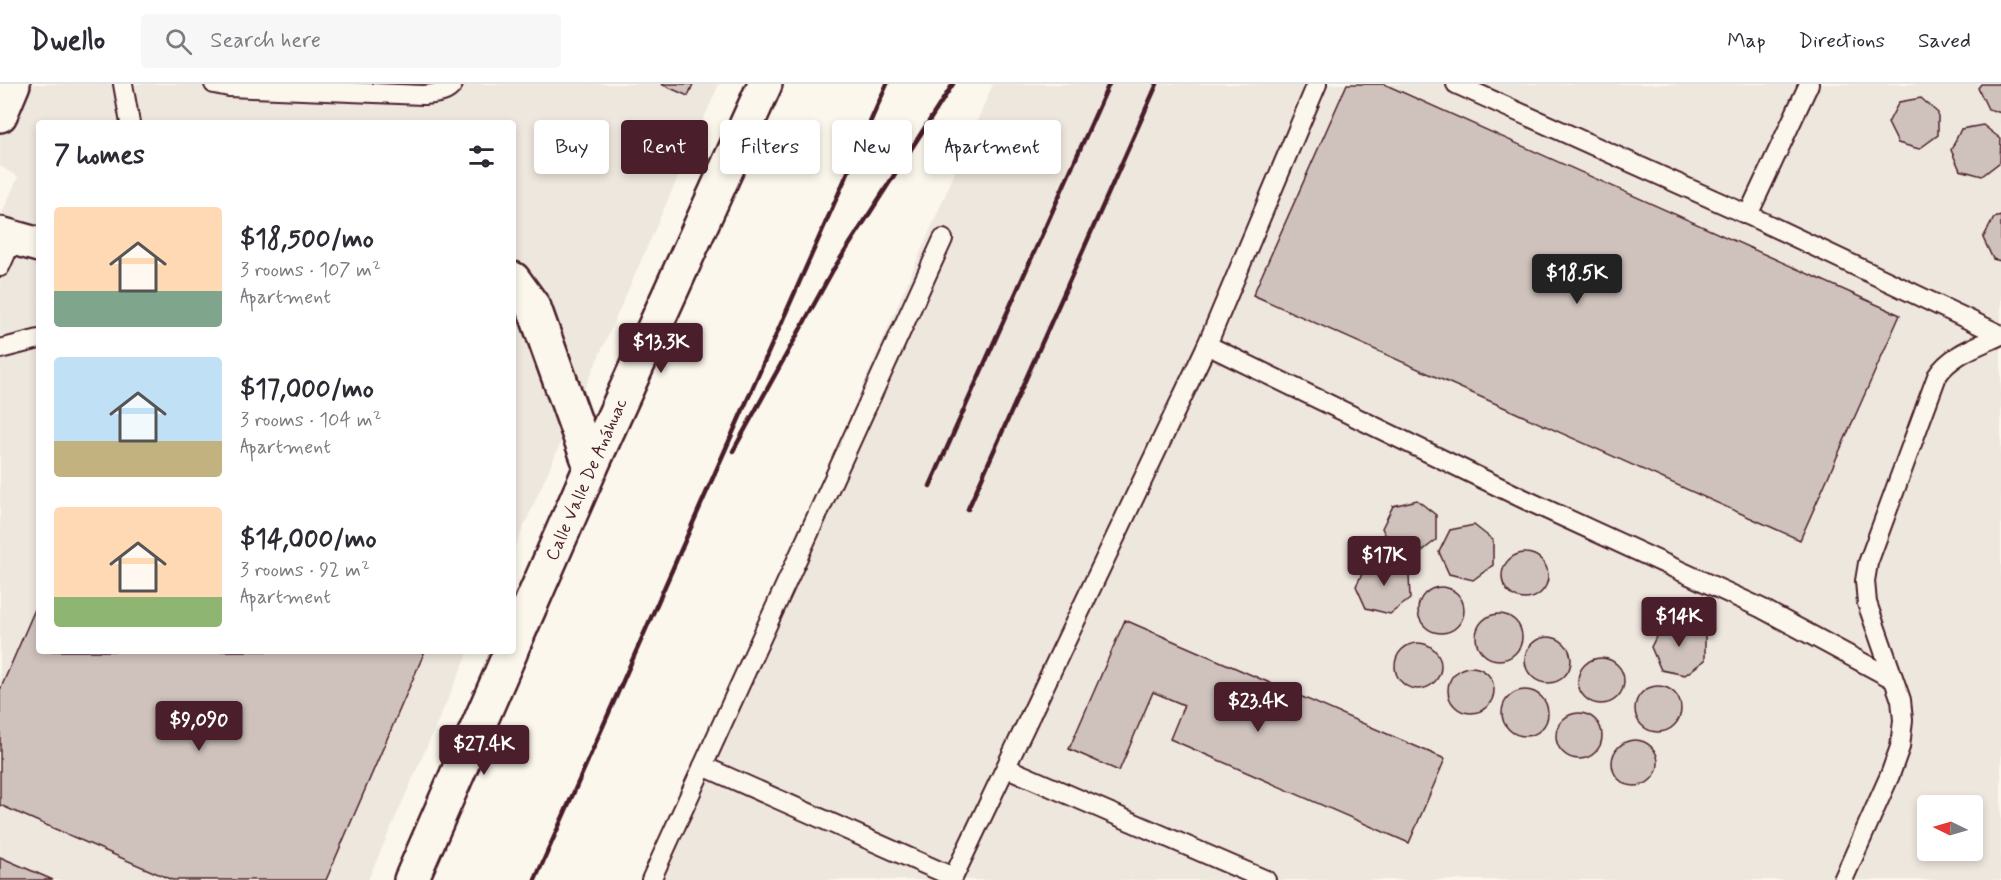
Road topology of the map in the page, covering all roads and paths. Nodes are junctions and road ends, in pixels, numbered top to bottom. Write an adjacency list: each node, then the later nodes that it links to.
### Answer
1 (13, 84): 9 (street)
2 (123, 84): 10 (lane)
3 (214, 84): 4 (lane)
4 (453, 84)
5 (765, 84): 18 (street, Calle Valle De Anáhuac)
6 (1317, 84): 16 (lane)
7 (1456, 84): 11 (lane)
8 (1809, 84): 11 (lane)
9 (0, 115)
10 (129, 120)
11 (1748, 215): 14 (lane)
12 (943, 239): 22 (lane)
13 (516, 283): 18 (street)
14 (2001, 335): 21 (lane)
15 (36, 340): 17 (lane)
16 (1207, 345): 21 (lane); 23 (lane)
17 (0, 349)
18 (591, 466): 19 (street, Calle Valle De Anáhuac)
19 (516, 638)
20 (510, 654): 25 (street)
21 (1893, 679): 28 (lane)
22 (703, 766): 24 (lane); 26 (lane)
23 (1007, 768): 24 (lane); 27 (lane)
24 (952, 879)
25 (411, 880)
26 (651, 880)
27 (1266, 880)
28 (1843, 880)

